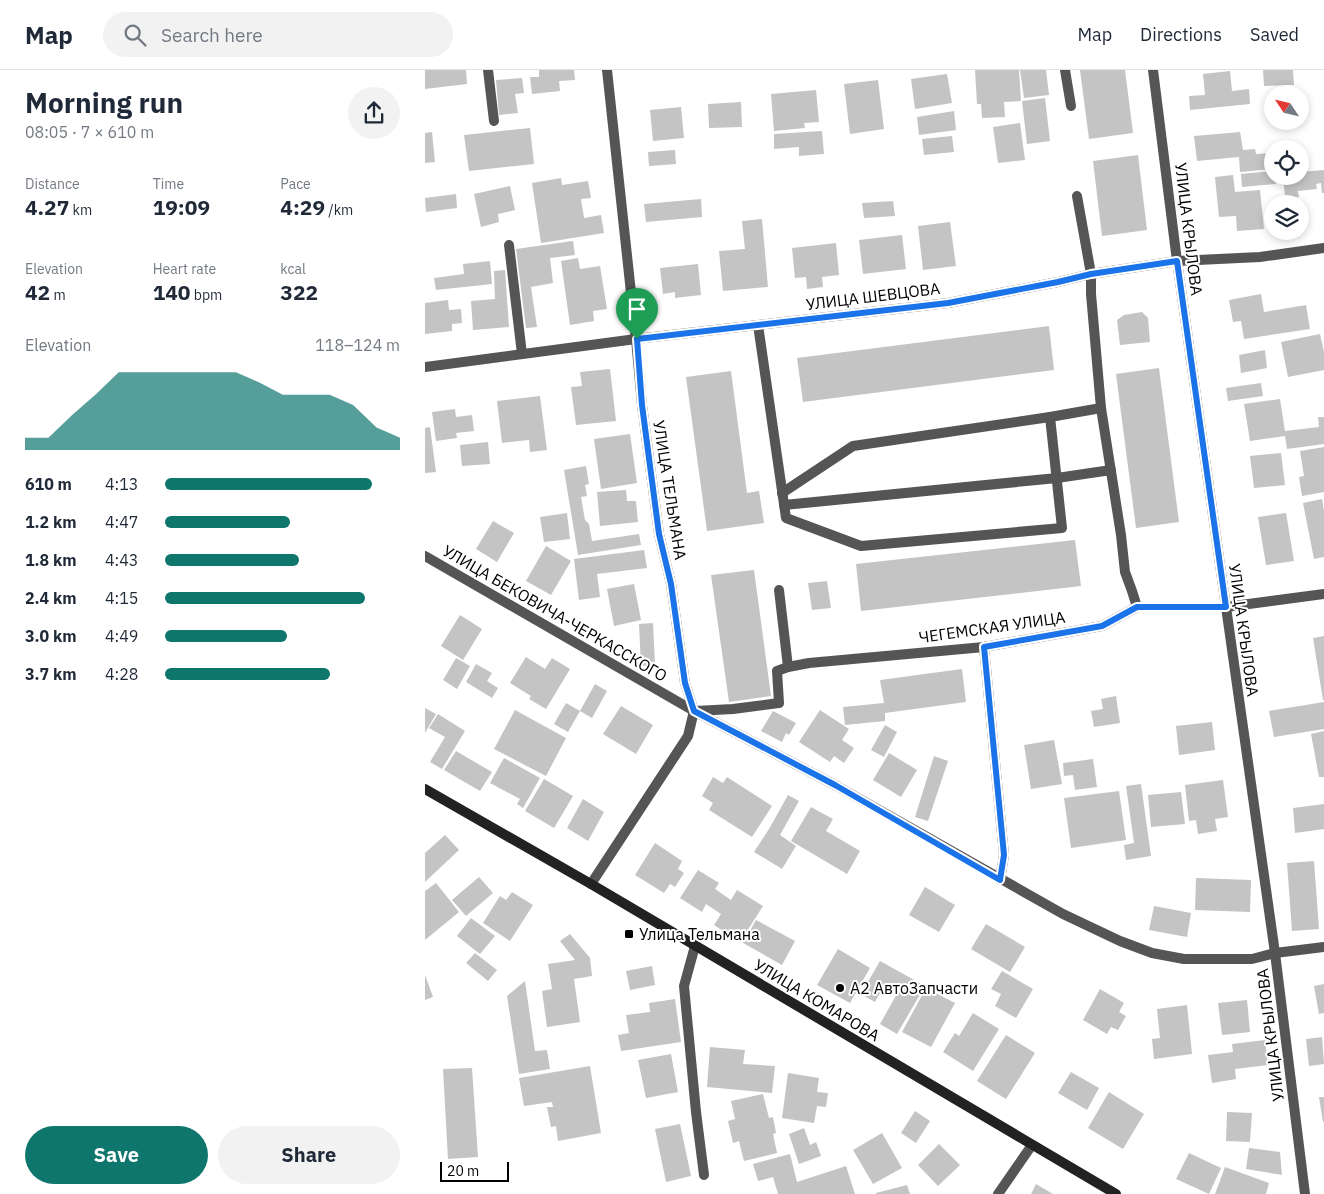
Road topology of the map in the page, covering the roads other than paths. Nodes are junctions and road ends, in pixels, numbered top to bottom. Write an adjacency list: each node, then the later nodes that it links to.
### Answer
1 (488, 70): 6 (street)
2 (608, 70): 13 (street, УЛИЦА ТЕЛЬМАНА)
3 (1065, 70): 5 (street)
4 (1153, 70): 10 (street, УЛИЦА КРЫЛОВА)
5 (1071, 106)
6 (494, 121)
7 (1077, 196): 11 (street)
8 (509, 246): 14 (street)
9 (1324, 248): 10 (street, УЛИЦА ШЕВЦОВА)
10 (1177, 261): 11 (street, УЛИЦА ШЕВЦОВА); 26 (street, УЛИЦА КРЫЛОВА)
11 (1091, 274): 12 (street, УЛИЦА ШЕВЦОВА); 16 (street)
12 (758, 325): 13 (street, УЛИЦА ШЕВЦОВА); 20 (street)
13 (637, 339): 14 (street, УЛИЦА ШЕВЦОВА); 29 (street, УЛИЦА ТЕЛЬМАНА)
14 (521, 354): 15 (street, УЛИЦА ШЕВЦОВА)
15 (425, 367)
16 (1101, 408): 17 (street); 18 (street)
17 (1050, 417): 19 (street); 20 (street)
18 (1111, 470): 19 (street); 25 (street)
19 (1057, 478): 21 (street); 21 (street)
20 (782, 493): 21 (street)
21 (784, 505)
22 (425, 556): 29 (street, УЛИЦА БЕКОВИЧА-ЧЕРКАССКОГО)
23 (779, 590): 28 (street)
24 (1324, 594): 26 (street, ЧЕГЕМСКАЯ УЛИЦА)
25 (1137, 607): 26 (street, ЧЕГЕМСКАЯ УЛИЦА); 27 (street, ЧЕГЕМСКАЯ УЛИЦА)
26 (1226, 607): 35 (street, УЛИЦА КРЫЛОВА)
27 (984, 647): 28 (street, ЧЕГЕМСКАЯ УЛИЦА); 31 (street)
28 (788, 667): 29 (street)
29 (694, 711): 31 (street, УЛИЦА БЕКОВИЧА-ЧЕРКАССКОГО); 32 (street)
30 (425, 788): 32 (main road, УЛИЦА КОМАРОВА)
31 (1000, 880): 35 (street, УЛИЦА БЕКОВИЧА-ЧЕРКАССКОГО)
32 (591, 884): 33 (main road, УЛИЦА КОМАРОВА)
33 (695, 946): 36 (main road, УЛИЦА КОМАРОВА); 37 (street)
34 (1324, 947): 35 (street, УЛИЦА БЕКОВИЧА-ЧЕРКАССКОГО)
35 (1275, 953): 40 (street, УЛИЦА КРЫЛОВА)
36 (1032, 1144): 38 (street); 39 (main road, УЛИЦА КОМАРОВА)
37 (704, 1175)
38 (998, 1194)
39 (1116, 1194)
40 (1305, 1194)

